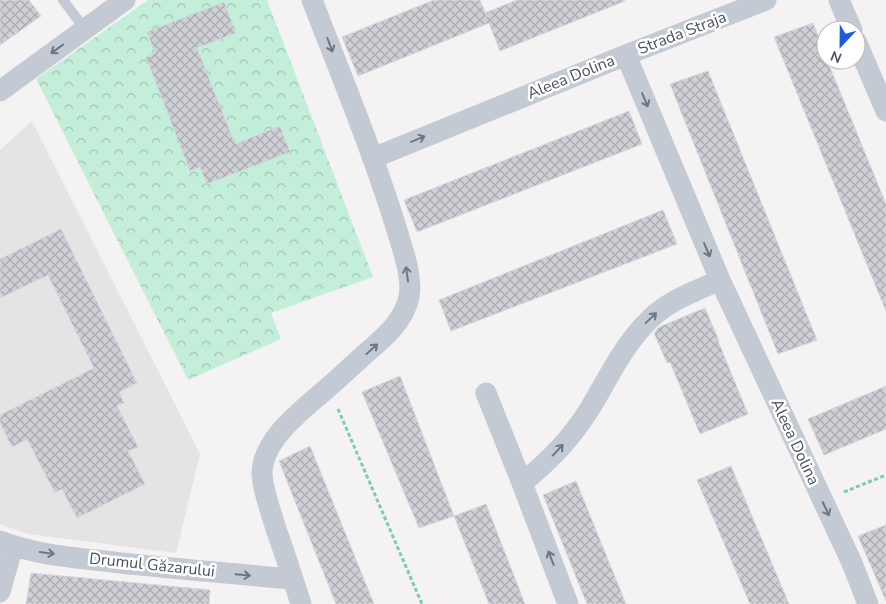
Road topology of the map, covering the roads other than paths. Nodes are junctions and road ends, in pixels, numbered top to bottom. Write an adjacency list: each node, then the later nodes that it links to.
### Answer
1 (63, 0): 7 (lane)
2 (125, 0): 7 (street)
3 (312, 0): 12 (street, one-way to 12)
4 (766, 0): 8 (street, Strada Straja)
5 (839, 0): 6 (street)
6 (848, 20)
7 (85, 29): 10 (street, one-way to 10)
8 (626, 55): 12 (street, Aleea Dolina, one-way to 8); 13 (street, Aleea Dolina, one-way to 13)
9 (866, 64): 11 (street)
10 (0, 91)
11 (886, 111)
12 (373, 158): 17 (street, one-way to 12)
13 (720, 280): 15 (street, one-way to 13); 21 (street, Aleea Dolina, one-way to 21)
14 (486, 393): 15 (street)
15 (522, 483): 20 (street, one-way to 15)
16 (6, 544): 17 (street, Drumul Găzarului, one-way to 17); 18 (street, Drumul Găzarului)
17 (293, 579): 19 (street)
18 (0, 592)
19 (301, 604)
20 (568, 604)
21 (868, 604)

